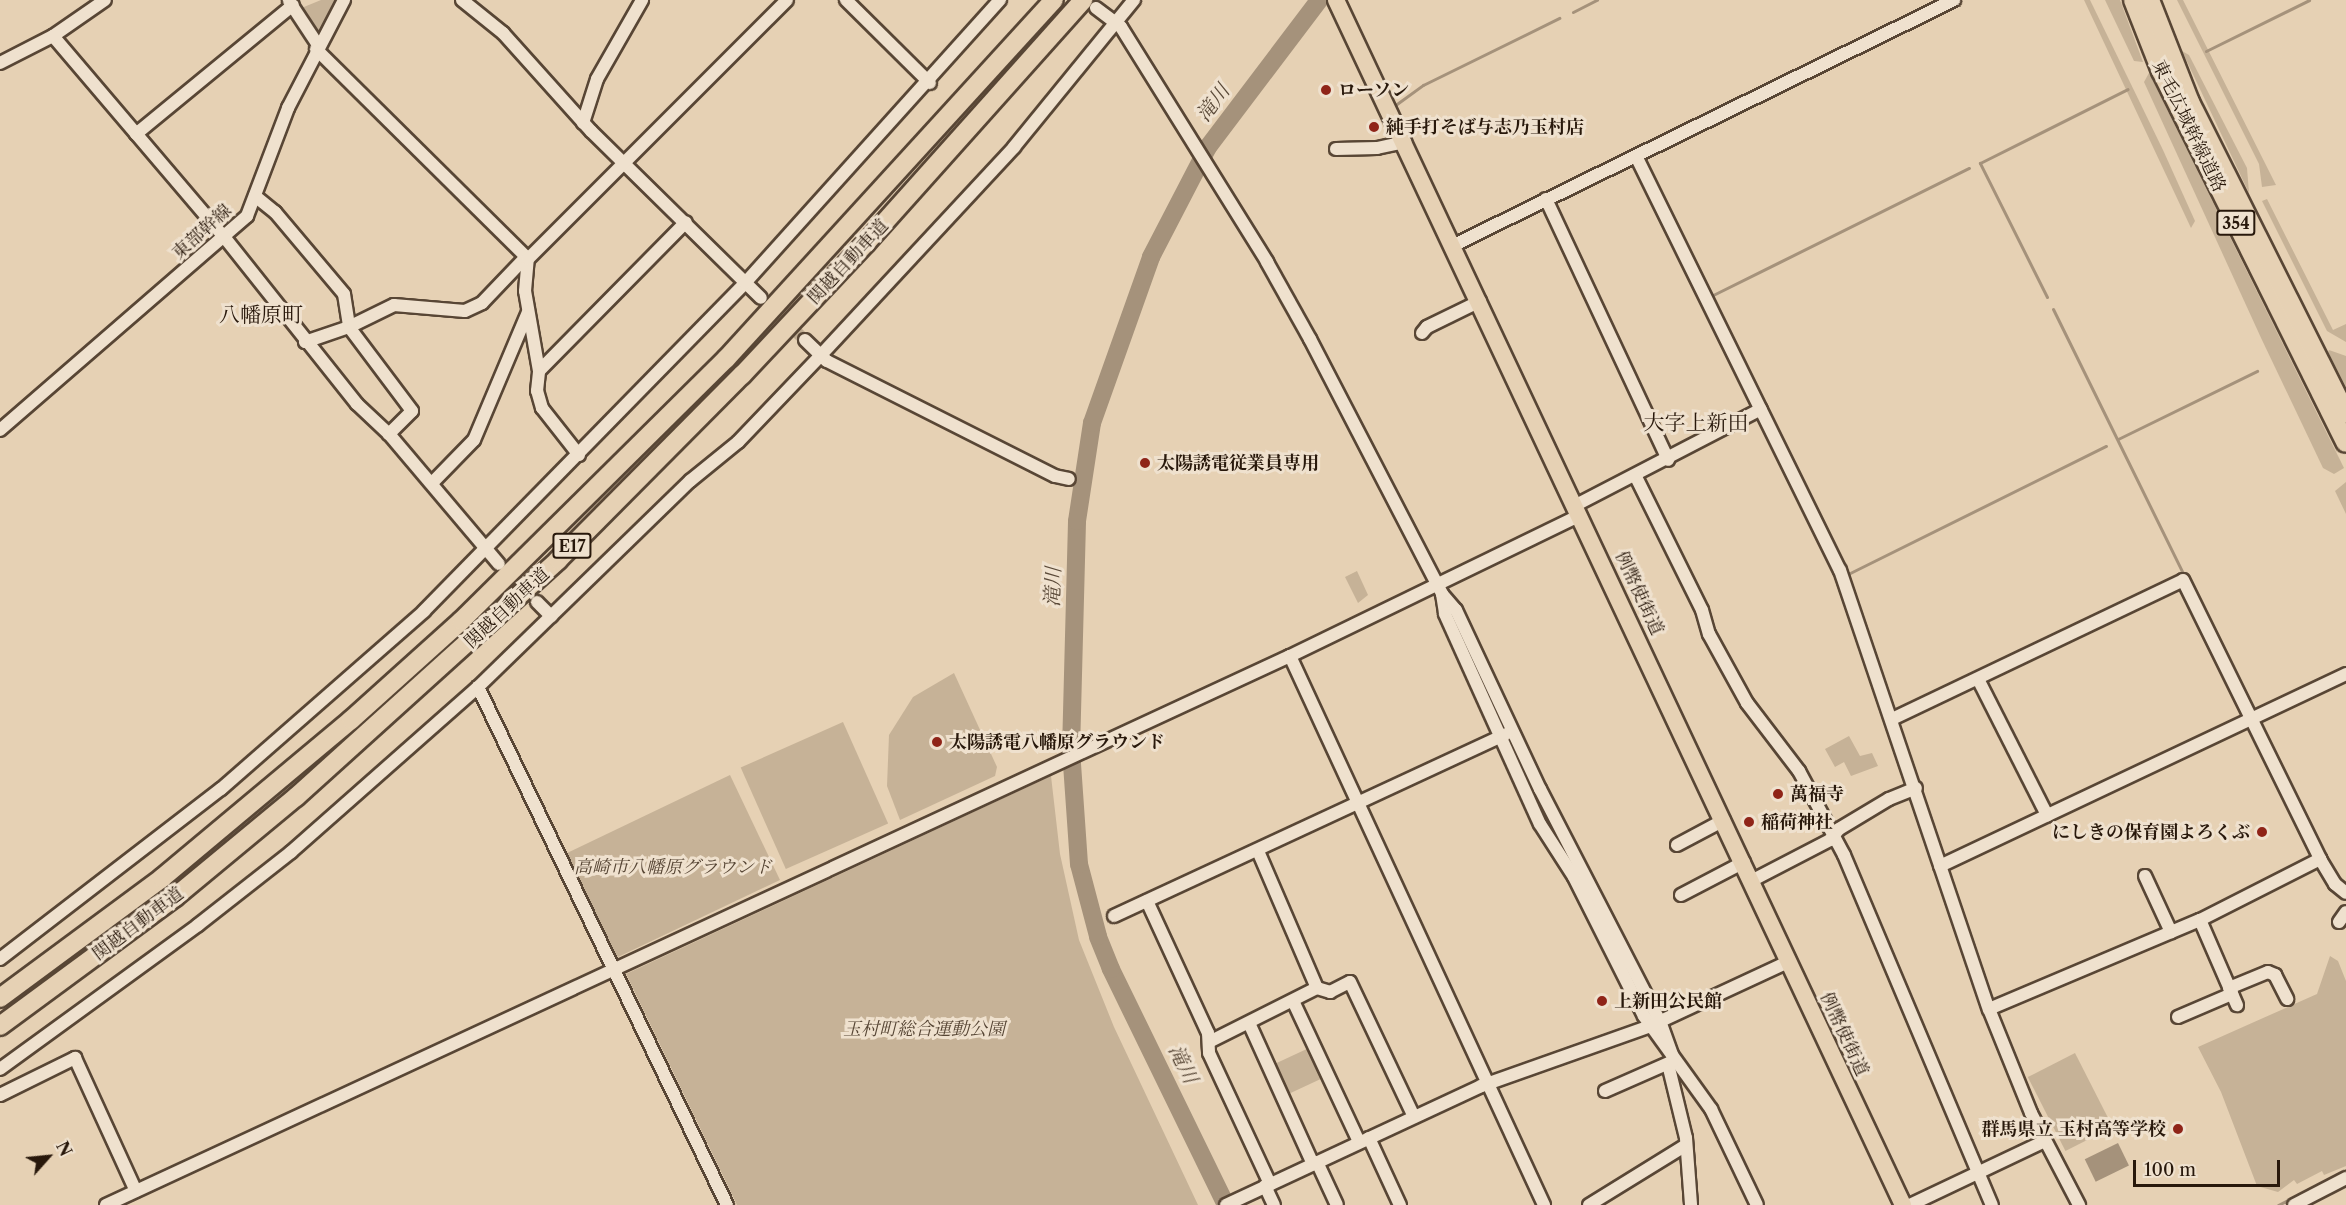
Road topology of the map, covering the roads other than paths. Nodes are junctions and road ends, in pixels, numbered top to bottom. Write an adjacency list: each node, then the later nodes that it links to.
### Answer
1 (104, 0): 17 (street)
2 (344, 0): 18 (street, 東部幹線)
3 (462, 0): 21 (street)
4 (642, 0): 21 (street)
5 (787, 0): 26 (street)
6 (846, 0): 20 (street)
7 (1000, 0): 20 (street)
8 (1054, 0): 90 (highway, 関越自動車道 / E17)
9 (1134, 0): 16 (street)
10 (1336, 0): 23 (main road, 例幣使街道)
11 (1954, 0): 25 (street)
12 (2133, 0): 47 (highway, 東毛広域幹線道路 / 354)
13 (2150, 0): 44 (highway, 東毛広域幹線道路 / 354)
14 (291, 3): 18 (street); 22 (street)
15 (1090, 4): 16 (street); 97 (highway, 関越自動車道 / E17)
16 (1116, 22): 41 (street); 56 (street)
17 (53, 36): 19 (street); 22 (street)
18 (317, 47): 27 (street, 東部幹線); 32 (street)
19 (0, 63)
20 (930, 83): 33 (street)
21 (584, 123): 26 (street)
22 (136, 134): 30 (street)
23 (1405, 142): 24 (street); 31 (main road, 例幣使街道)
24 (1336, 149)
25 (1636, 156): 28 (street); 43 (street)
26 (624, 164): 29 (street); 32 (street)
27 (255, 196): 30 (street, 東部幹線); 37 (street)
28 (1546, 199): 31 (street); 49 (street)
29 (686, 222): 33 (street); 42 (street)
30 (225, 238): 40 (street); 45 (street, 東部幹線)
31 (1454, 245): 35 (main road, 例幣使街道)
32 (527, 258): 36 (street); 37 (street)
33 (746, 284): 34 (street); 48 (street)
34 (761, 298)
35 (1480, 301): 38 (street); 53 (main road, 例幣使街道)
36 (528, 312): 42 (street); 52 (street)
37 (349, 327): 40 (street); 46 (street)
38 (1422, 333)
39 (804, 340): 41 (street)
40 (305, 342): 46 (street)
41 (821, 356): 51 (street); 58 (street)
42 (539, 370): 48 (street)
43 (1761, 409): 49 (street); 64 (street)
44 (2346, 414)
45 (0, 430)
46 (389, 434): 52 (street)
47 (2346, 443)
48 (579, 455): 54 (street)
49 (1668, 460): 50 (street)
50 (1636, 477): 53 (street); 71 (street)
51 (1069, 479)
52 (432, 483): 54 (street)
53 (1578, 510): 56 (street); 70 (main road, 例幣使街道)
54 (485, 547): 55 (street); 85 (street)
55 (499, 564)
56 (1440, 590): 59 (street); 65 (street); 66 (street)
57 (537, 602): 58 (street)
58 (551, 616): 62 (street)
59 (1290, 656): 68 (street); 87 (street)
60 (2346, 674): 63 (street)
61 (1978, 679): 63 (street); 64 (street); 69 (street)
62 (478, 687): 87 (street); 100 (street)
63 (2250, 718): 69 (street); 74 (street)
64 (1892, 719): 67 (street)
65 (1513, 730): 66 (street); 96 (street)
66 (1500, 736): 68 (street); 96 (street)
67 (1916, 788): 71 (street); 76 (street)
68 (1358, 804): 73 (street); 101 (street)
69 (2047, 815): 76 (street)
70 (1724, 820): 72 (street); 75 (main road, 例幣使街道)
71 (1833, 836): 78 (street); 109 (street)
72 (1677, 845)
73 (1258, 851): 81 (street); 88 (street)
74 (2320, 859): 79 (street); 83 (street)
75 (1744, 862): 78 (main road, 例幣使街道); 80 (street)
76 (1940, 866): 93 (street)
77 (2145, 876): 84 (street)
78 (1751, 881): 86 (main road, 例幣使街道)
79 (2346, 893)
80 (1681, 895)
81 (1147, 901): 82 (street); 98 (street)
82 (1114, 916)
83 (2200, 920): 84 (street); 89 (street)
84 (2171, 932): 93 (street)
85 (0, 959)
86 (1788, 962): 96 (street); 123 (main road, 例幣使街道)
87 (615, 969): 112 (street); 115 (street)
88 (1317, 988): 92 (street); 104 (street)
89 (2233, 996): 91 (street); 94 (street)
90 (0, 998)
91 (2287, 999)
92 (1294, 1003): 95 (street); 105 (street)
93 (1989, 1008): 106 (street)
94 (2178, 1017)
95 (1249, 1023): 98 (street); 108 (street)
96 (1655, 1023): 99 (street); 101 (street)
97 (0, 1026)
98 (1211, 1041): 111 (street)
99 (1671, 1062): 102 (street); 107 (street); 122 (street)
100 (0, 1069)
101 (1488, 1083): 104 (street); 119 (street)
102 (1605, 1091)
103 (0, 1095): 112 (street)
104 (1414, 1117): 105 (street)
105 (1364, 1140): 108 (street); 118 (street)
106 (2045, 1141): 109 (street); 126 (street)
107 (1686, 1145): 120 (street); 121 (street)
108 (1315, 1163): 111 (street); 117 (street)
109 (1977, 1174): 124 (street); 125 (street)
110 (2346, 1178): 127 (street)
111 (1268, 1185): 113 (street); 116 (street)
112 (136, 1191): 114 (street)
113 (1231, 1203)
114 (106, 1205)
115 (727, 1205)
116 (1274, 1205)
117 (1337, 1205)
118 (1400, 1205)
119 (1544, 1205)
120 (1589, 1205)
121 (1691, 1205)
122 (1756, 1205)
123 (1903, 1205)
124 (1910, 1205)
125 (1992, 1205)
126 (2079, 1205)
127 (2294, 1205)

